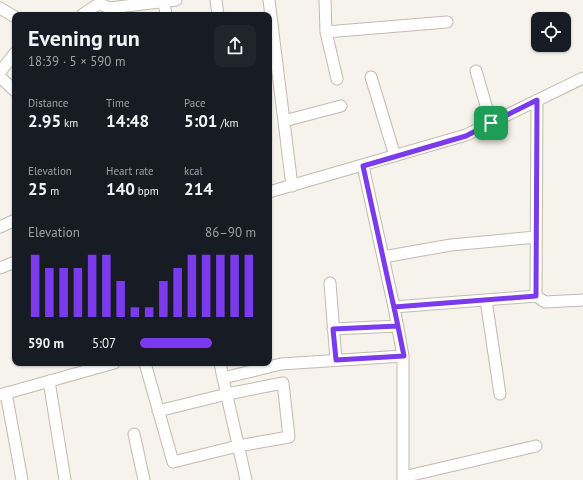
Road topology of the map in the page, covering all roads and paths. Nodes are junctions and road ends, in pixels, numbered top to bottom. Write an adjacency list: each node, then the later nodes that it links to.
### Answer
1 (6, 0): 6 (street)
2 (176, 0): 7 (street)
3 (216, 0): 12 (street)
4 (269, 0): 13 (street)
5 (325, 0): 17 (street)
6 (0, 2)
7 (164, 2): 10 (street); 11 (street)
8 (0, 8): 14 (street)
9 (86, 12): 10 (street)
10 (110, 12)
11 (166, 12)
12 (218, 12)
13 (270, 12)
14 (12, 15)
15 (447, 22): 17 (street)
16 (272, 24): 28 (street)
17 (326, 32): 24 (street)
18 (12, 57): 20 (street)
19 (476, 71): 29 (street)
20 (0, 72)
21 (0, 77): 25 (street)
22 (371, 77): 30 (street)
23 (583, 78): 26 (street)
24 (337, 79)
25 (12, 88)
26 (537, 100): 29 (street); 36 (street)
27 (341, 106): 28 (street)
28 (284, 121): 32 (street)
29 (491, 123): 30 (street)
30 (395, 156): 31 (street)
31 (363, 166): 32 (street); 37 (street)
32 (292, 186): 33 (street)
33 (272, 191)
34 (12, 221): 35 (street)
35 (0, 227)
36 (536, 237): 37 (street); 41 (street)
37 (383, 257): 44 (street)
38 (12, 263): 39 (street)
39 (0, 268)
40 (330, 283): 46 (street)
41 (536, 296): 42 (street); 43 (street)
42 (486, 300): 44 (street); 56 (street)
43 (583, 300)
44 (394, 307): 45 (street)
45 (398, 326): 46 (street); 47 (street)
46 (333, 329): 48 (street)
47 (404, 356): 48 (street); 61 (street)
48 (336, 360): 52 (street)
49 (103, 366): 53 (street)
50 (146, 366): 57 (street)
51 (221, 366): 52 (street)
52 (223, 378): 55 (street)
53 (49, 381): 54 (street); 63 (street)
54 (3, 394): 62 (street)
55 (227, 394): 57 (street); 59 (street); 59 (street)
56 (500, 394)
57 (158, 411): 59 (street)
58 (134, 434): 64 (street)
59 (238, 446): 65 (street)
60 (536, 446): 61 (street)
61 (403, 479)
62 (22, 480)
63 (65, 480)
64 (144, 480)
65 (246, 480)

